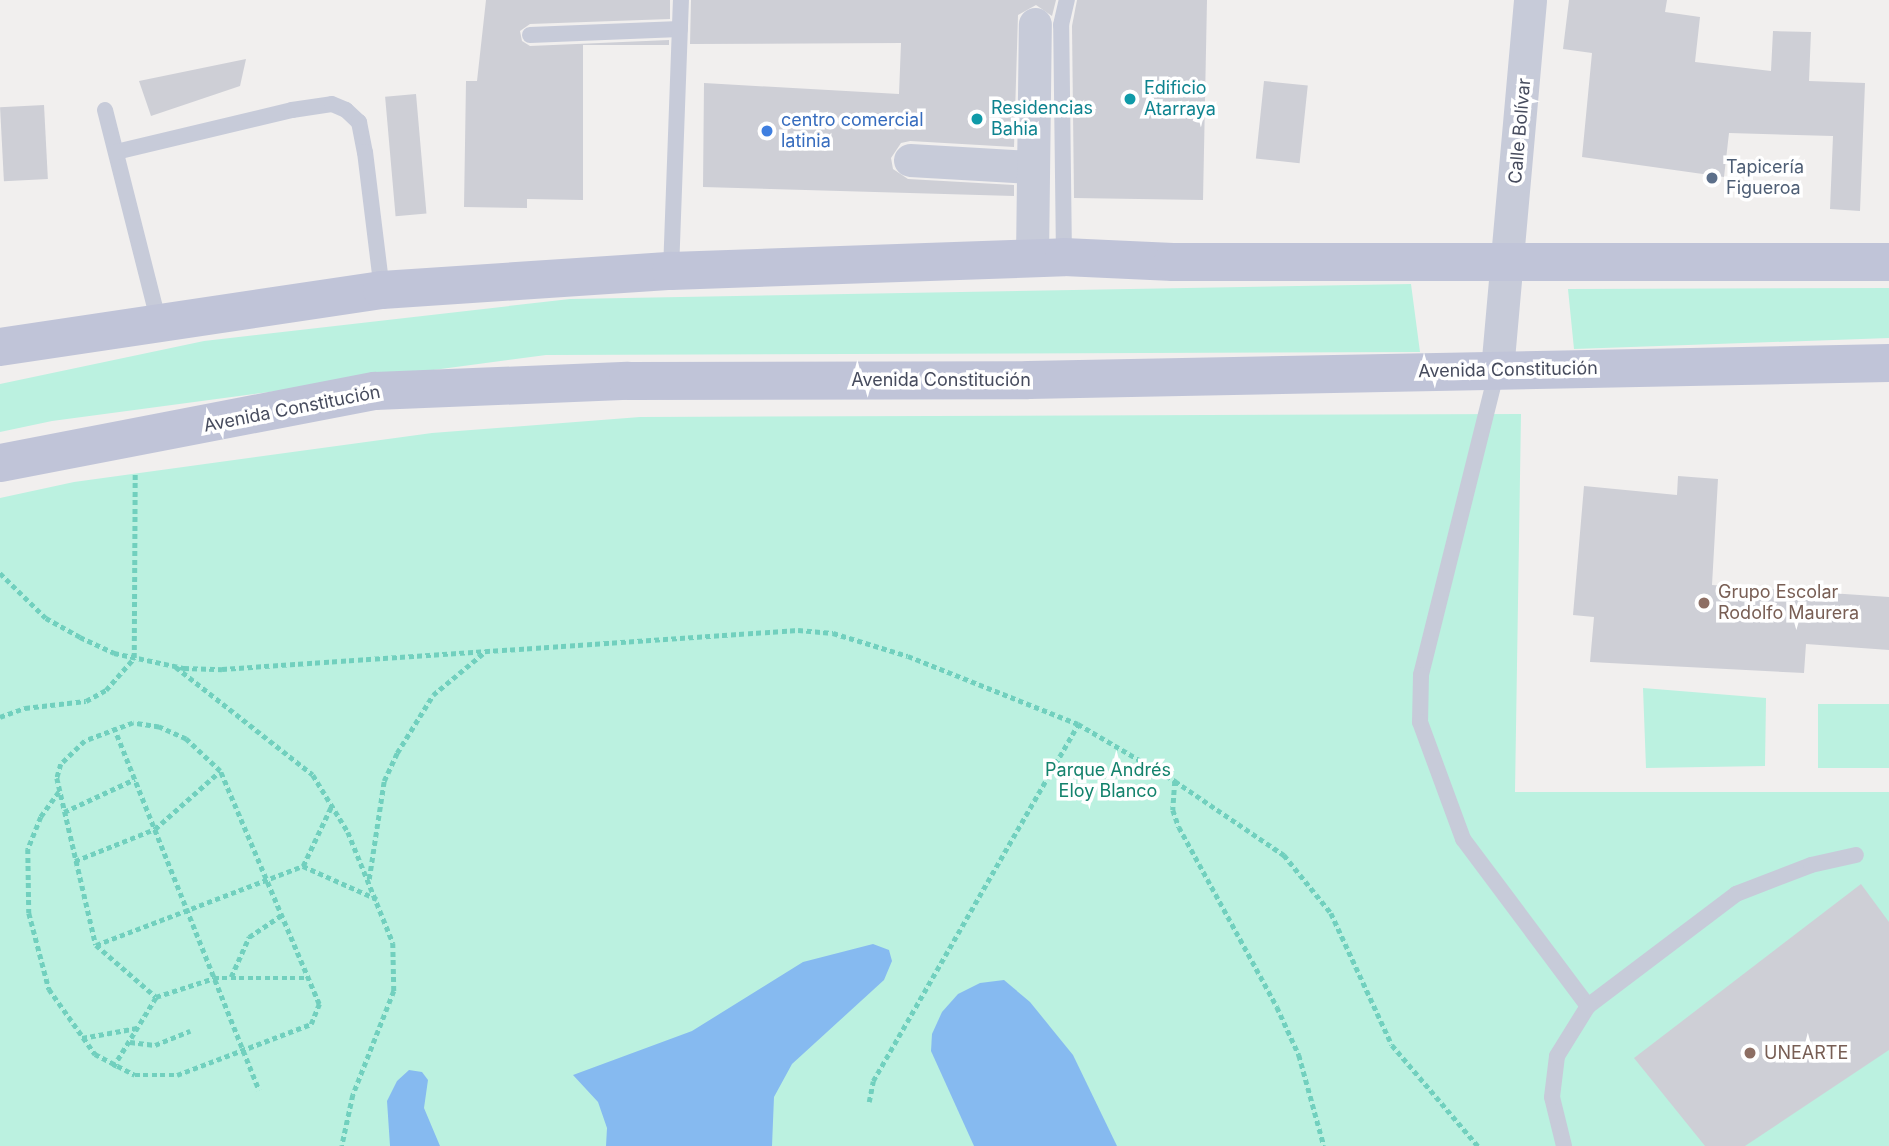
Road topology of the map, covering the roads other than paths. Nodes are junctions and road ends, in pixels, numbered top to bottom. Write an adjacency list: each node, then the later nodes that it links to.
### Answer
1 (681, 0): 5 (lane)
2 (1067, 0): 11 (lane)
3 (1530, 0): 12 (street, Calle Bolívar)
4 (1035, 24): 10 (street)
5 (680, 29): 6 (lane); 14 (lane)
6 (530, 35)
7 (105, 110): 8 (lane)
8 (116, 152): 15 (lane); 16 (lane)
9 (910, 160): 10 (street)
10 (1032, 167): 11 (street)
11 (1048, 258): 12 (main road); 14 (main road)
12 (1509, 261): 13 (main road); 19 (street, Calle Bolívar)
13 (1889, 262)
14 (671, 271): 15 (main road)
15 (382, 290): 16 (main road)
16 (158, 320): 17 (main road)
17 (0, 347)
18 (1889, 363): 19 (main road, Avenida Constitución)
19 (1497, 370): 20 (main road, Avenida Constitución); 22 (lane)
20 (0, 463)
21 (1856, 855): 22 (lane)
22 (1588, 1006): 23 (lane)
23 (1564, 1146)

